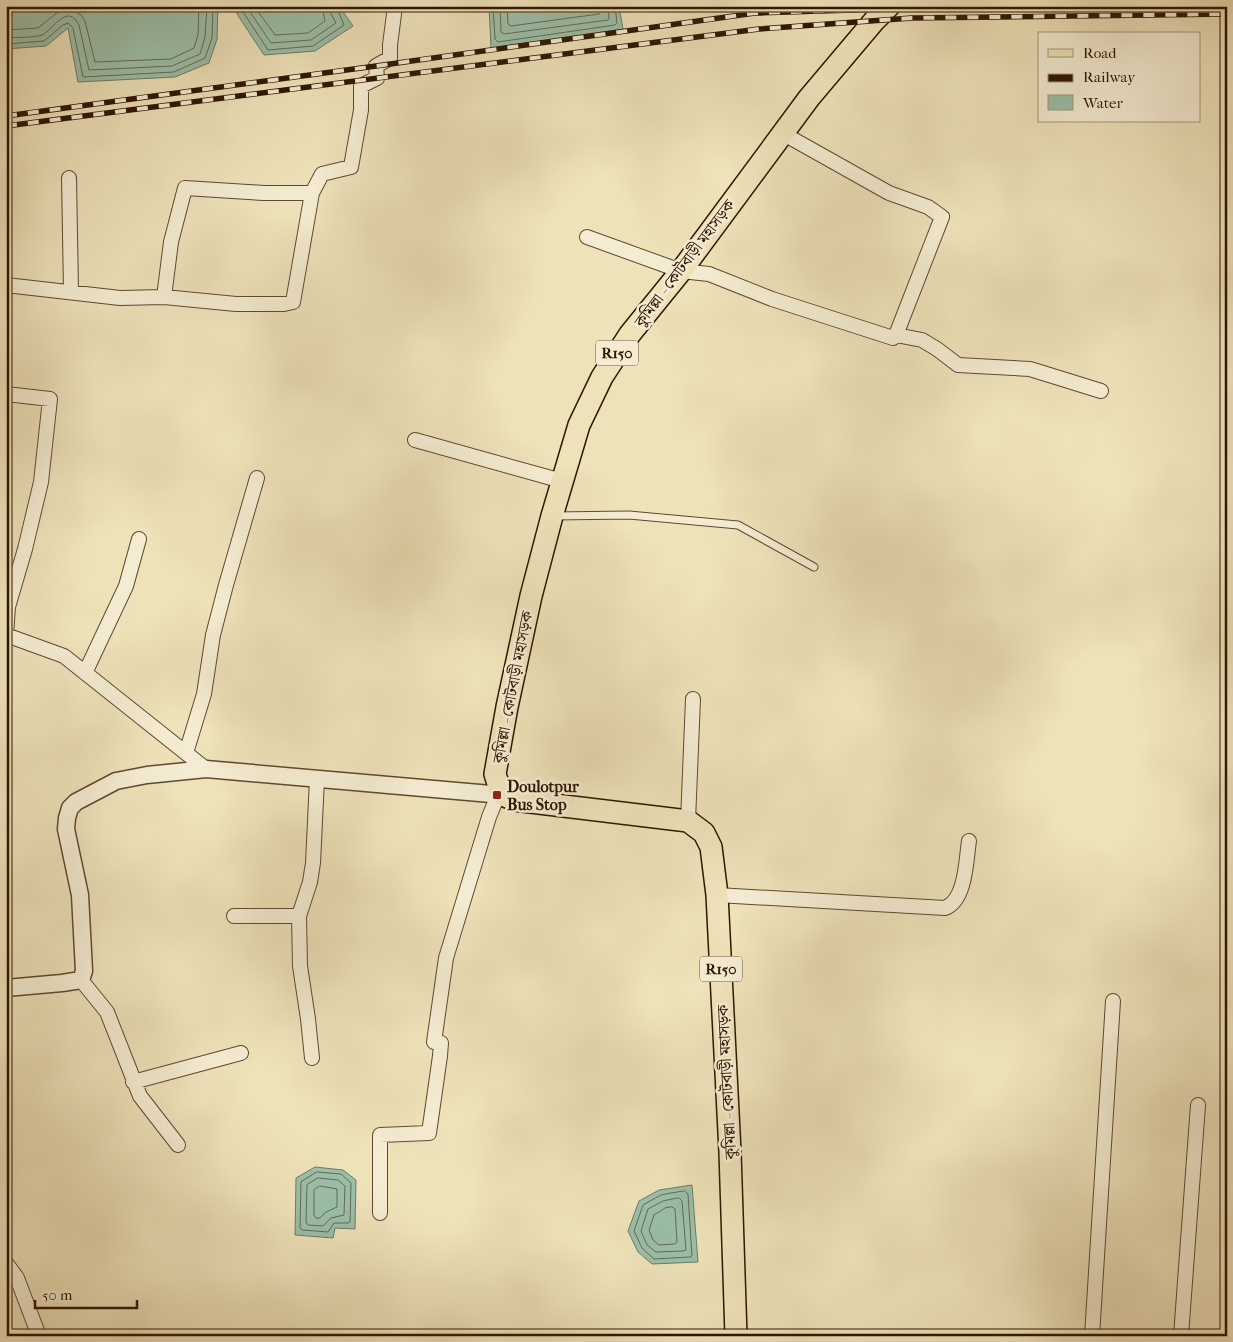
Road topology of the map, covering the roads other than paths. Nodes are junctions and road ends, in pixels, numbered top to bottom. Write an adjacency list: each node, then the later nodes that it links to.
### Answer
1 (395, 6): 5 (street)
2 (889, 6): 3 (main road, কুমিল্লা - কোটবাড়ী মহাসড়ক / R150)
3 (782, 133): 7 (main road, কুমিল্লা - কোটবাড়ী মহাসড়ক / R150); 11 (street)
4 (69, 178): 9 (street)
5 (312, 193): 10 (street); 10 (street)
6 (587, 237): 7 (street)
7 (681, 271): 11 (street); 16 (main road, কুমিল্লা - কোটবাড়ী মহাসড়ক / R150)
8 (6, 285): 9 (street)
9 (71, 291): 10 (street)
10 (164, 296)
11 (896, 335): 12 (street)
12 (1100, 391)
13 (6, 394): 20 (street)
14 (414, 440): 16 (street)
15 (256, 478): 23 (street)
16 (562, 481): 17 (main road, কুমিল্লা - কোটবাড়ী মহাসড়ক / R150)
17 (552, 516): 19 (lane); 26 (main road, কুমিল্লা - কোটবাড়ী মহাসড়ক / R150)
18 (139, 540): 21 (street)
19 (814, 567)
20 (6, 635): 21 (street)
21 (84, 673): 23 (street)
22 (694, 699): 27 (street)
23 (186, 753): 24 (street)
24 (206, 769): 25 (street); 32 (street)
25 (317, 779): 26 (street); 31 (street)
26 (500, 790): 27 (main road); 40 (street)
27 (688, 821): 29 (main road, কুমিল্লা - কোটবাড়ী মহাসড়ক / R150)
28 (969, 841): 29 (street)
29 (717, 894): 44 (main road, কুমিল্লা - কোটবাড়ী মহাসড়ক / R150)
30 (234, 916): 31 (street)
31 (299, 916): 36 (street)
32 (81, 980): 33 (street); 37 (street)
33 (6, 988)
34 (1113, 1002): 45 (street)
35 (241, 1053): 37 (street)
36 (312, 1058)
37 (133, 1082): 39 (street)
38 (1198, 1105): 46 (street)
39 (178, 1145)
40 (380, 1213)
41 (6, 1263): 42 (street)
42 (12, 1277): 43 (street)
43 (39, 1336)
44 (736, 1336)
45 (1092, 1336)
46 (1181, 1336)

